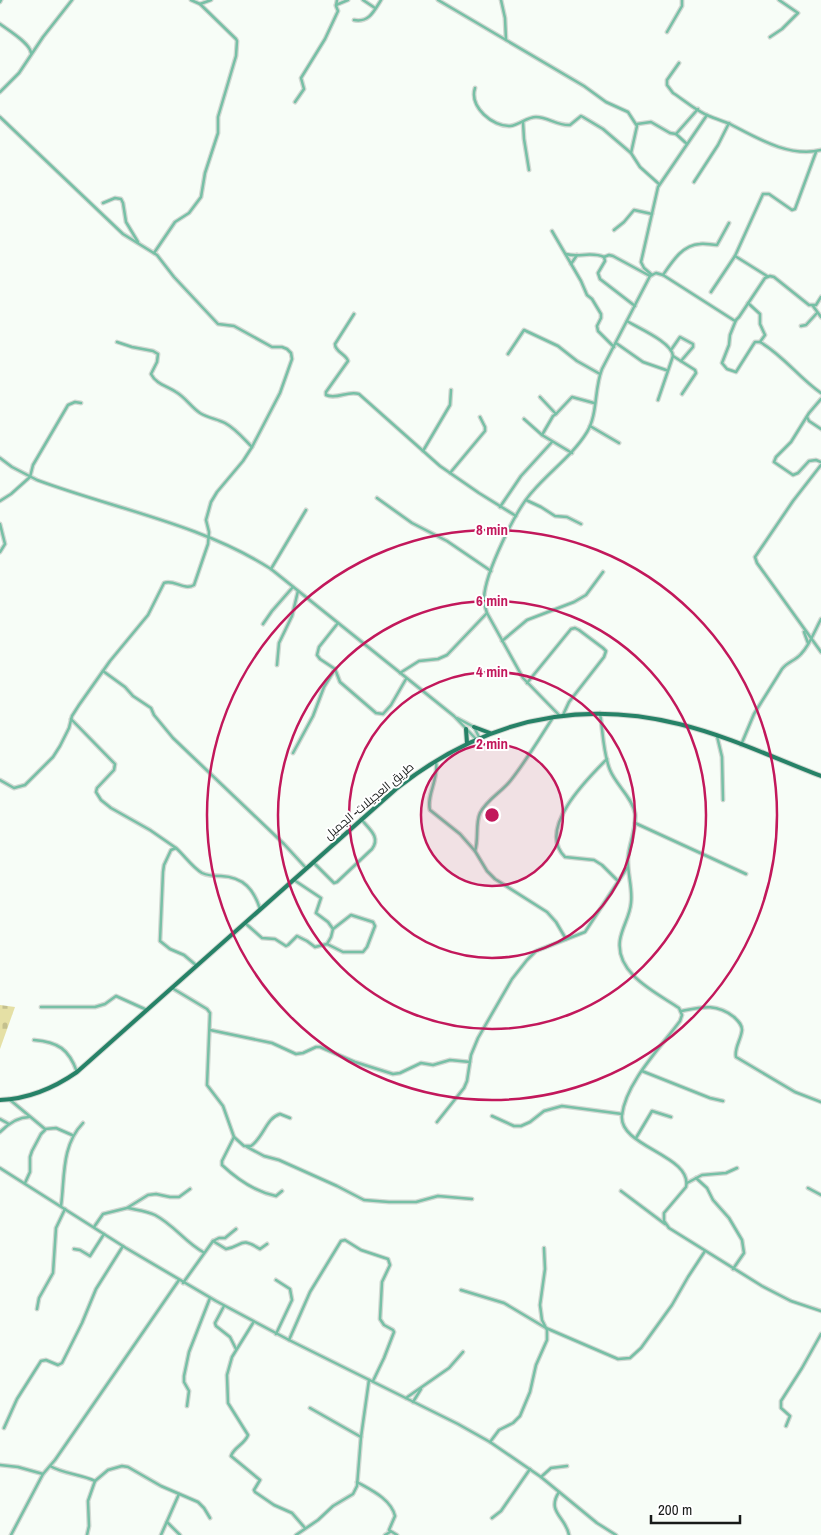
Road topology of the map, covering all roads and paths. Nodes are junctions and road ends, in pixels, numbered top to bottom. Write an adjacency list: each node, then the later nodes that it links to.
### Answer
1 (72, 0): 20 (street)
2 (191, 0): 12 (street)
3 (211, 0): 12 (street)
4 (336, 0): 13 (street)
5 (348, 0): 13 (street)
6 (363, 0): 14 (street)
7 (381, 0): 14 (street)
8 (438, 0): 19 (street)
9 (501, 0): 19 (street)
10 (682, 0): 17 (street)
11 (779, 0): 18 (street)
12 (200, 4): 46 (street)
13 (336, 5): 24 (street)
14 (376, 8): 15 (street)
15 (354, 20)
16 (0, 24): 20 (street)
17 (667, 32)
18 (770, 37)
19 (506, 40): 30 (street)
20 (32, 54): 23 (street)
21 (679, 63): 25 (street)
22 (475, 88): 28 (street)
23 (0, 92)
24 (295, 102)
25 (698, 109): 26 (street); 31 (street)
26 (707, 115): 29 (street); 32 (street)
27 (0, 117): 44 (street)
28 (523, 122): 35 (street); 36 (street)
29 (728, 123): 34 (street); 37 (street)
30 (637, 124): 31 (street); 35 (street)
31 (676, 134): 32 (street)
32 (687, 144): 38 (street)
33 (821, 150): 34 (street)
34 (816, 152): 48 (street)
35 (632, 153): 38 (street)
36 (530, 170)
37 (694, 182)
38 (659, 184): 40 (street)
39 (103, 203): 44 (street)
40 (652, 214): 42 (street); 52 (street)
41 (729, 223): 51 (street)
42 (614, 230)
43 (552, 231): 45 (street)
44 (139, 243): 46 (street)
45 (564, 252): 47 (street); 50 (street)
46 (154, 253): 93 (street)
47 (577, 255): 49 (street); 50 (street)
48 (735, 256): 53 (street); 54 (street)
49 (604, 257): 52 (street); 57 (street)
50 (571, 264): 67 (street)
51 (663, 275): 52 (street); 62 (street)
52 (651, 276): 57 (street)
53 (767, 276): 56 (street); 58 (street)
54 (711, 292)
55 (821, 297): 58 (street)
56 (748, 303): 62 (street); 66 (street)
57 (635, 306): 63 (street)
58 (813, 306): 59 (street)
59 (817, 313): 61 (street); 64 (street)
60 (354, 314): 94 (street)
61 (821, 317)
62 (736, 320): 66 (street)
63 (626, 322): 67 (street); 68 (street)
64 (802, 326)
65 (117, 342): 93 (street)
66 (760, 342): 75 (street)
67 (615, 345): 72 (street); 73 (street)
68 (671, 350): 70 (street); 71 (street)
69 (508, 354): 73 (street)
70 (673, 356): 71 (street); 72 (street)
71 (681, 361): 76 (street)
72 (667, 370): 79 (street)
73 (600, 374): 81 (street)
74 (451, 390): 94 (street)
75 (821, 393)
76 (682, 394)
77 (540, 397): 82 (street)
78 (821, 399): 84 (street)
79 (658, 400)
80 (81, 403): 99 (street)
81 (594, 403): 82 (street); 88 (street)
82 (556, 414): 90 (street)
83 (480, 417): 98 (street)
84 (807, 417): 86 (street); 87 (street)
85 (524, 419): 90 (street)
86 (809, 421): 87 (street); 89 (street)
87 (804, 423): 97 (street)
88 (590, 426): 92 (street); 95 (street)
89 (821, 429)
90 (542, 435): 91 (street)
91 (552, 442): 95 (street); 103 (street)
92 (619, 443)
93 (252, 447): 108 (street)
94 (423, 451): 98 (street)
95 (572, 453): 101 (street)
96 (0, 458): 99 (street)
97 (821, 464): 119 (street)
98 (450, 473): 103 (street)
99 (30, 477): 102 (street); 108 (street)
100 (377, 498): 111 (street)
101 (526, 500): 105 (street); 107 (street)
102 (0, 501)
103 (500, 507): 105 (street)
104 (306, 510): 110 (street)
105 (516, 516): 111 (street)
106 (0, 524): 109 (street)
107 (581, 524)
108 (208, 537): 110 (street); 126 (street)
109 (0, 552)
110 (271, 569): 113 (street)
111 (491, 571): 115 (street)
112 (603, 572): 121 (street)
113 (293, 587): 114 (street); 117 (street)
114 (298, 591): 118 (street); 124 (street)
115 (487, 613): 121 (street); 127 (street)
116 (821, 619): 120 (street)
117 (263, 624)
118 (338, 624): 125 (street); 127 (street)
119 (804, 630): 120 (street); 122 (street)
120 (811, 638): 122 (street); 123 (street)
121 (502, 641): 129 (street)
122 (808, 644): 141 (street)
123 (821, 652)
124 (277, 665)
125 (335, 669): 128 (street); 142 (street)
126 (103, 672): 134 (street); 154 (street)
127 (400, 673): 128 (street)
128 (407, 678): 131 (street)
129 (526, 683): 132 (street); 132 (street)
130 (600, 713): 132 (main road, طريق العجيلات- الجميل); 138 (main road, طريق العجيلات- الجميل); 143 (street)
131 (454, 716): 135 (street); 136 (street)
132 (562, 716): 133 (main road, طريق العجيلات- الجميل)
133 (553, 718): 137 (main road, طريق العجيلات- الجميل); 151 (street)
134 (71, 719): 146 (street); 150 (street)
135 (474, 727): 137 (main road); 139 (street)
136 (466, 729): 139 (street); 140 (main road)
137 (490, 733): 139 (main road, طريق العجيلات- الجميل)
138 (718, 736): 141 (main road, طريق العجيلات- الجميل); 147 (street)
139 (478, 738): 140 (main road, طريق العجيلات- الجميل)
140 (467, 743): 144 (main road, طريق العجيلات- الجميل)
141 (741, 744): 145 (main road, طريق العجيلات- الجميل)
142 (293, 753)
143 (607, 759): 149 (street); 157 (street)
144 (435, 760): 148 (main road, طريق العجيلات- الجميل); 151 (street)
145 (821, 776)
146 (0, 780)
147 (723, 800)
148 (361, 819): 152 (main road, طريق العجيلات- الجميل); 152 (street)
149 (635, 823): 153 (street); 155 (street)
150 (176, 848): 158 (street); 163 (street)
151 (475, 851): 161 (street)
152 (313, 862): 154 (main road, طريق العجيلات- الجميل)
153 (628, 866): 157 (street); 167 (street)
154 (306, 868): 156 (main road, طريق العجيلات- الجميل)
155 (746, 874)
156 (293, 880): 158 (main road, طريق العجيلات- الجميل); 160 (street)
157 (618, 880): 161 (street)
158 (260, 909): 159 (main road, طريق العجيلات- الجميل)
159 (245, 923): 162 (street); 163 (main road, طريق العجيلات- الجميل)
160 (333, 928): 162 (street); 162 (street)
161 (566, 940): 170 (street)
162 (327, 944)
163 (197, 966): 164 (main road, طريق العجيلات- الجميل)
164 (172, 988): 166 (main road, طريق العجيلات- الجميل); 168 (street)
165 (41, 1007): 166 (street)
166 (147, 1010): 172 (main road, طريق العجيلات- الجميل)
167 (681, 1011): 171 (street); 176 (street)
168 (210, 1030): 170 (street); 189 (street)
169 (34, 1040): 172 (street)
170 (470, 1062): 183 (street)
171 (642, 1071): 175 (street); 177 (street)
172 (77, 1072): 174 (main road, طريق العجيلات- الجميل)
173 (0, 1100): 174 (main road, طريق العجيلات- الجميل)
174 (9, 1100): 179 (street)
175 (723, 1101)
176 (821, 1102)
177 (622, 1114): 178 (street); 190 (street)
178 (492, 1116)
179 (31, 1117): 185 (street); 186 (street)
180 (671, 1117): 190 (street)
181 (290, 1118): 191 (street)
182 (0, 1119): 185 (street)
183 (437, 1122)
184 (83, 1123): 188 (street)
185 (9, 1124): 187 (street)
186 (46, 1129): 188 (street); 195 (street)
187 (0, 1132)
188 (72, 1136): 203 (street)
189 (234, 1137): 191 (street); 199 (street)
190 (636, 1138): 196 (street)
191 (247, 1147): 202 (street)
192 (0, 1168): 195 (street)
193 (737, 1168): 194 (street)
194 (696, 1178): 196 (street); 217 (street)
195 (25, 1182): 203 (street)
196 (687, 1183): 206 (street)
197 (808, 1188): 201 (street)
198 (190, 1189): 204 (street)
199 (282, 1191)
200 (621, 1191): 206 (street)
201 (821, 1195)
202 (472, 1199)
203 (61, 1206): 205 (street)
204 (126, 1208): 207 (street); 216 (street)
205 (65, 1209): 207 (street); 224 (street)
206 (666, 1224): 215 (street)
207 (94, 1227): 209 (street)
208 (236, 1229): 210 (street)
209 (104, 1234): 212 (street); 214 (street)
210 (213, 1241): 211 (street); 216 (street)
211 (268, 1244)
212 (123, 1246): 218 (street); 240 (street)
213 (544, 1248): 227 (street)
214 (74, 1249)
215 (705, 1251): 217 (street); 227 (street)
216 (203, 1252): 220 (street)
217 (733, 1269): 225 (street)
218 (179, 1280): 220 (street); 244 (street)
219 (276, 1280): 228 (street)
220 (183, 1283): 222 (street)
221 (461, 1290): 227 (street)
222 (210, 1298): 223 (street); 237 (street)
223 (224, 1306): 226 (street); 231 (street)
224 (37, 1309)
225 (821, 1311)
226 (254, 1322): 228 (street); 231 (street)
227 (546, 1328): 242 (street)
228 (276, 1334): 230 (street)
229 (821, 1334): 239 (street)
230 (289, 1340): 233 (street); 233 (street)
231 (236, 1349): 256 (street)
232 (463, 1352): 234 (street)
233 (371, 1380): 235 (street); 241 (street)
234 (422, 1387): 235 (street); 236 (street)
235 (406, 1398): 236 (street)
236 (413, 1402): 242 (street)
237 (187, 1406)
238 (310, 1408): 241 (street)
239 (786, 1426)
240 (4, 1428)
241 (362, 1437): 250 (street)
242 (490, 1442): 246 (street)
243 (0, 1465): 247 (street)
244 (50, 1466): 247 (street); 249 (street)
245 (567, 1466): 248 (street)
246 (530, 1469): 248 (street); 254 (street)
247 (43, 1474): 258 (street)
248 (541, 1477): 251 (street)
249 (95, 1481): 252 (street); 259 (street)
250 (357, 1482): 256 (street); 257 (street)
251 (559, 1492): 265 (street); 266 (street)
252 (179, 1494): 253 (street); 255 (street)
253 (210, 1518)
254 (492, 1518)
255 (168, 1522): 260 (street); 261 (street)
256 (305, 1528): 262 (street)
257 (390, 1532): 263 (street); 264 (street)
258 (12, 1535)
259 (87, 1535)
260 (161, 1535)
261 (180, 1535)
262 (296, 1535)
263 (385, 1535)
264 (397, 1535)
265 (569, 1535)
266 (616, 1535)

